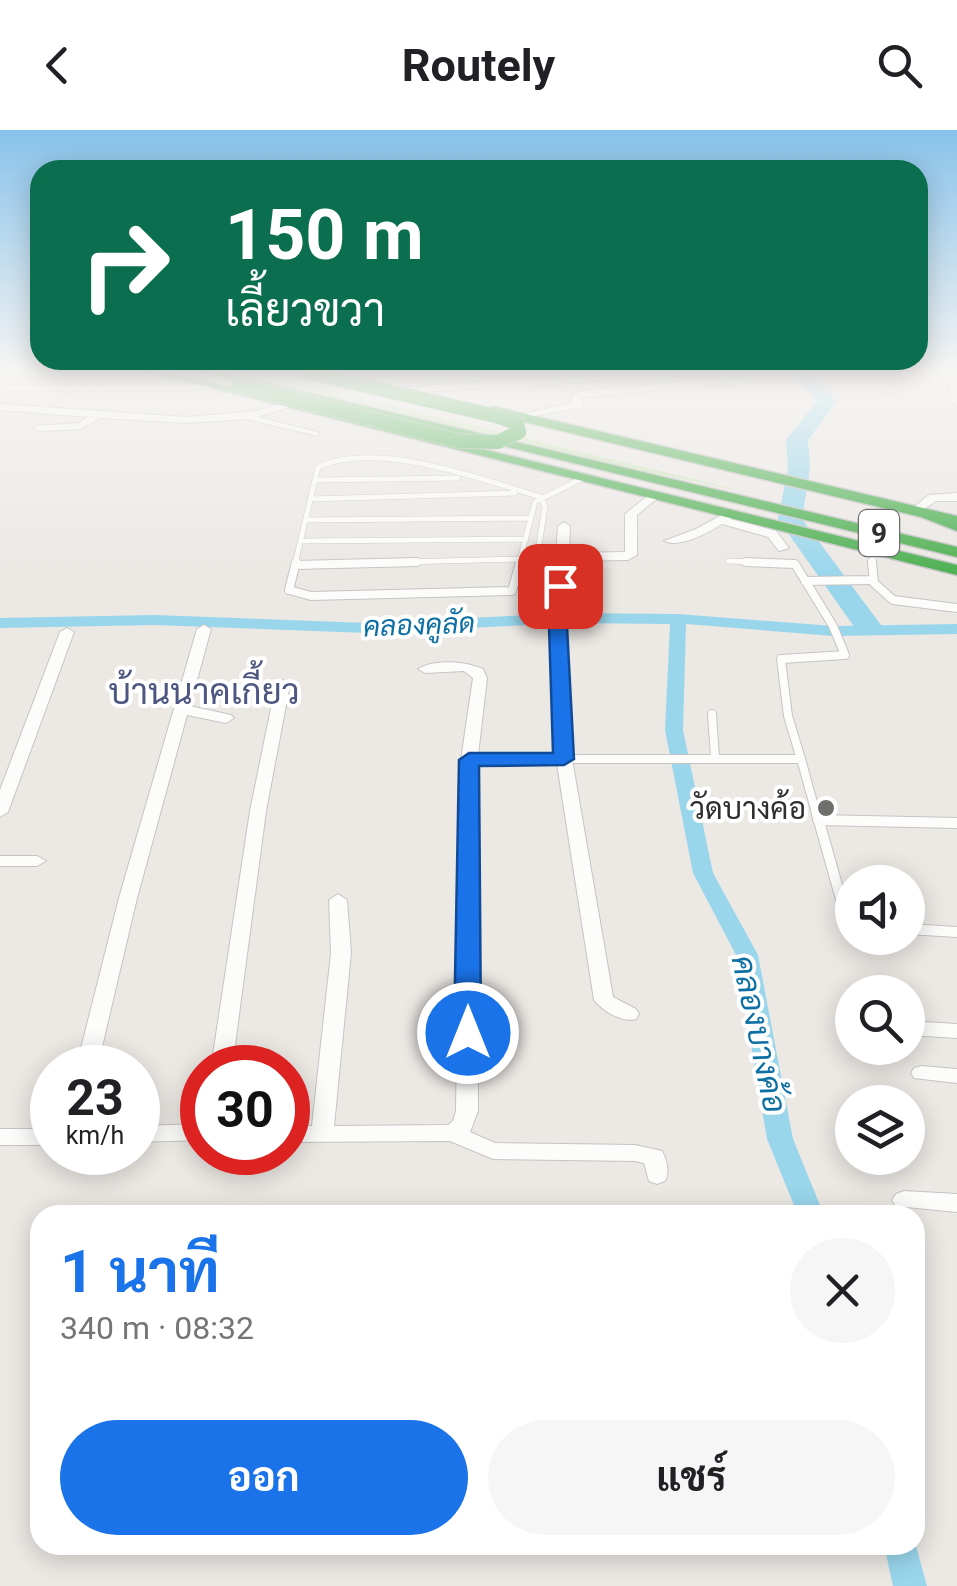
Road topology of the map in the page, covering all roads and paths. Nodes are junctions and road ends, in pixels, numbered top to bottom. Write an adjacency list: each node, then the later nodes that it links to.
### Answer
1 (429, 440): 9 (main road)
2 (459, 440): 4 (main road, bridge)
3 (484, 440): 7 (main road, 9)
4 (504, 440)
5 (537, 440): 16 (main road, 9)
6 (590, 440): 16 (main road)
7 (569, 459): 12 (main road); 16 (main road, 9)
8 (470, 477): 10 (lane); 10 (lane); 11 (lane)
9 (584, 478): 12 (main road); 13 (lane)
10 (316, 480): 15 (lane)
11 (527, 493): 13 (lane); 15 (lane)
12 (648, 494): 19 (main road); 31 (street)
13 (542, 497): 20 (lane); 38 (lane)
14 (957, 497): 18 (street)
15 (310, 499): 21 (lane)
16 (767, 499): 17 (main road, 9); 19 (main road); 29 (main road)
17 (806, 499): 18 (main road); 24 (main road, 9); 30 (main road, 9)
18 (918, 512): 22 (main road)
19 (724, 517): 26 (street); 28 (street)
20 (532, 518): 21 (lane); 25 (lane)
21 (305, 520): 27 (lane)
22 (957, 523)
23 (564, 526): 31 (street)
24 (957, 534)
25 (526, 539): 27 (lane); 32 (lane)
26 (670, 540)
27 (300, 541): 34 (lane)
28 (783, 548)
29 (875, 550): 35 (main road); 36 (lane)
30 (957, 552)
31 (562, 557): 49 (street)
32 (522, 559): 34 (lane); 38 (lane)
33 (728, 561): 37 (lane)
34 (295, 565): 38 (lane)
35 (957, 570)
36 (870, 580): 37 (lane); 39 (lane)
37 (808, 581): 48 (lane)
38 (516, 582)
39 (957, 608)
40 (204, 629): 44 (street)
41 (67, 632): 51 (street)
42 (426, 669): 50 (street)
43 (283, 684): 64 (street)
44 (182, 710): 46 (street); 63 (street)
45 (712, 714): 47 (lane)
46 (226, 718)
47 (715, 757): 48 (lane); 49 (lane)
48 (801, 758): 52 (lane)
49 (564, 759): 50 (street); 60 (street)
50 (469, 760): 67 (street)
51 (0, 812)
52 (818, 820): 53 (lane); 56 (lane)
53 (957, 823)
54 (38, 861): 55 (street)
55 (0, 862)
56 (835, 879)
57 (338, 900): 69 (street)
58 (925, 930): 59 (lane)
59 (957, 932)
60 (629, 1014)
61 (925, 1029): 62 (street)
62 (957, 1031)
63 (92, 1045)
64 (225, 1045)
65 (921, 1073): 66 (street)
66 (957, 1076)
67 (452, 1133): 69 (street); 72 (street)
68 (310, 1134): 69 (street)
69 (322, 1134)
70 (0, 1137): 71 (street)
71 (30, 1137)
72 (657, 1175)
73 (904, 1200): 74 (street)
74 (957, 1204)

